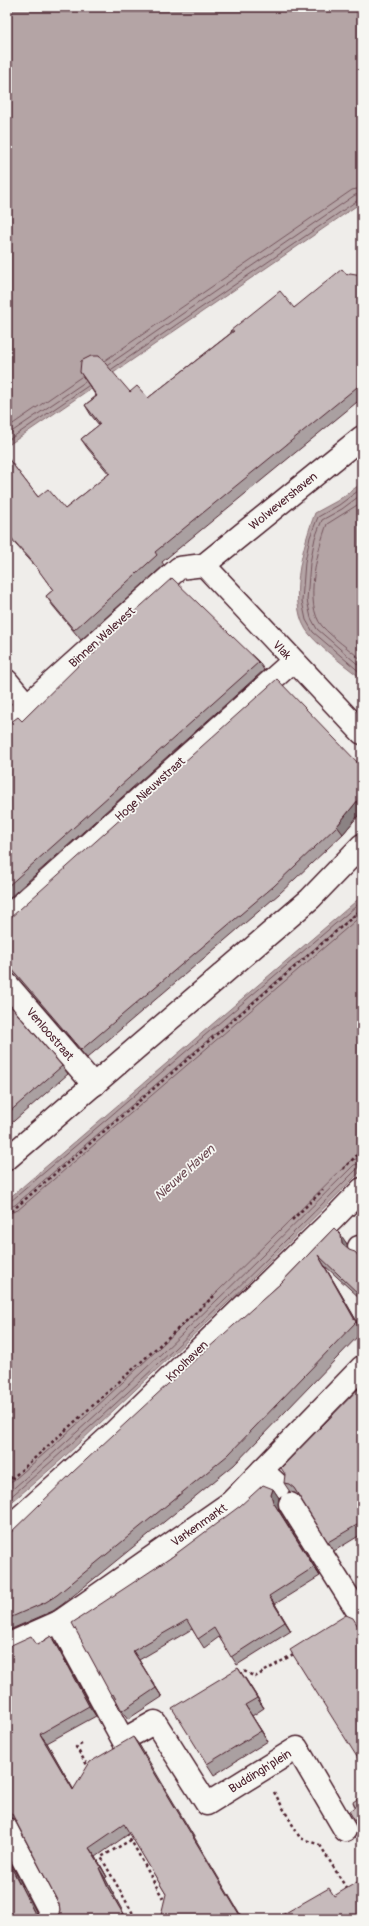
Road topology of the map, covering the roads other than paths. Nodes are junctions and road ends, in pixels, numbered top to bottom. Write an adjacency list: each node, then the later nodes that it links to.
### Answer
1 (362, 437): 2 (street, Wolwevershaven)
2 (204, 565): 3 (street, Vlak); 5 (street, Binnen Walevest)
3 (293, 661): 7 (street, Vlak); 9 (street, Hoge Nieuwstraat)
4 (7, 681): 5 (street)
5 (27, 706): 6 (street, Binnen Walevest)
6 (7, 723)
7 (362, 733)
8 (362, 845): 11 (street)
9 (7, 917)
10 (7, 984): 11 (street, Venloostraat)
11 (94, 1085): 12 (street)
12 (7, 1160)
13 (362, 1189): 18 (street, Knolhaven)
14 (362, 1367): 15 (street, Varkenmarkt)
15 (262, 1470): 16 (street); 20 (street, Varkenmarkt)
16 (279, 1486)
17 (290, 1504): 19 (street)
18 (7, 1530)
19 (360, 1615)
20 (59, 1622): 21 (street, Varkenmarkt); 23 (street, Buddingh'plein)
21 (7, 1645)
22 (7, 1829): 24 (street)
23 (345, 1830)
24 (54, 1919)

